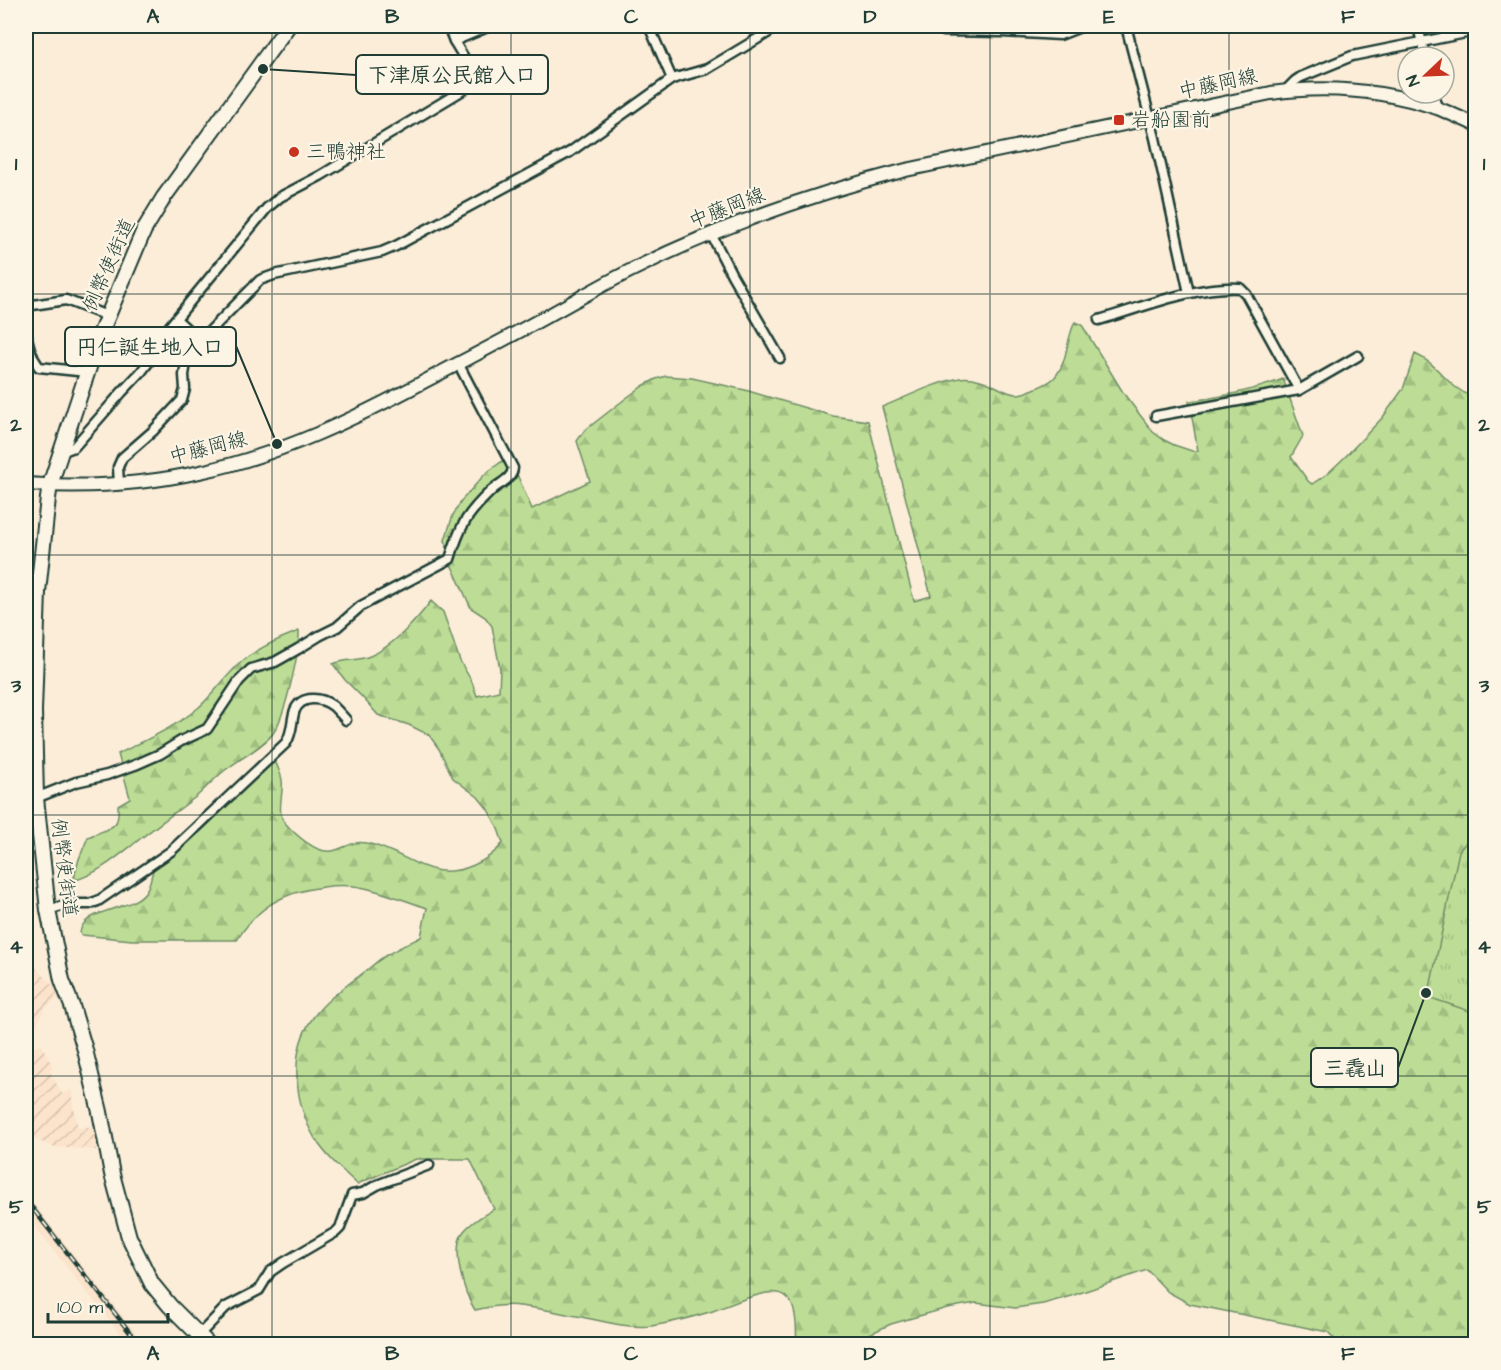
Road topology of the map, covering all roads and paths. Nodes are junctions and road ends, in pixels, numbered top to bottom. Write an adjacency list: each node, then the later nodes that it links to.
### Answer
1 (288, 26): 23 (main road, 例幣使街道)
2 (448, 26): 11 (street)
3 (490, 26): 11 (street)
4 (649, 26): 14 (street)
5 (779, 26): 14 (street)
6 (936, 26): 7 (street)
7 (1083, 26)
8 (1126, 26): 18 (street)
9 (1418, 26): 12 (street)
10 (1476, 31): 12 (street)
11 (454, 41): 24 (street)
12 (1422, 41): 13 (street); 15 (street)
13 (1423, 45)
14 (672, 79): 27 (street)
15 (1285, 91): 17 (main road, 中藤岡線); 18 (main road, 中藤岡線)
16 (1436, 105): 17 (street)
17 (1437, 108): 19 (main road, 中藤岡線)
18 (1150, 118): 20 (main road, 中藤岡線); 21 (street)
19 (1476, 125)
20 (711, 234): 30 (street); 31 (main road, 中藤岡線)
21 (1189, 293): 25 (street); 33 (street)
22 (26, 306): 23 (street)
23 (107, 316): 32 (main road, 例幣使街道)
24 (176, 319): 27 (street); 35 (street)
25 (1099, 321)
26 (26, 328): 28 (street)
27 (200, 340): 38 (street)
28 (26, 342): 32 (street)
29 (1358, 356): 33 (street)
30 (780, 358)
31 (458, 363): 38 (main road, 中藤岡線); 41 (street)
32 (87, 372): 35 (main road, 例幣使街道)
33 (1299, 390): 34 (street)
34 (1156, 417)
35 (61, 452): 37 (main road, 例幣使街道)
36 (26, 484): 37 (main road, 中藤岡線)
37 (50, 485): 38 (main road, 中藤岡線); 39 (main road, 例幣使街道)
38 (119, 485)
39 (32, 593): 41 (main road, 例幣使街道)
40 (346, 720): 42 (street)
41 (36, 798): 42 (main road, 例幣使街道)
42 (48, 910): 44 (main road, 例幣使街道)
43 (429, 1165): 44 (street)
44 (204, 1340)

